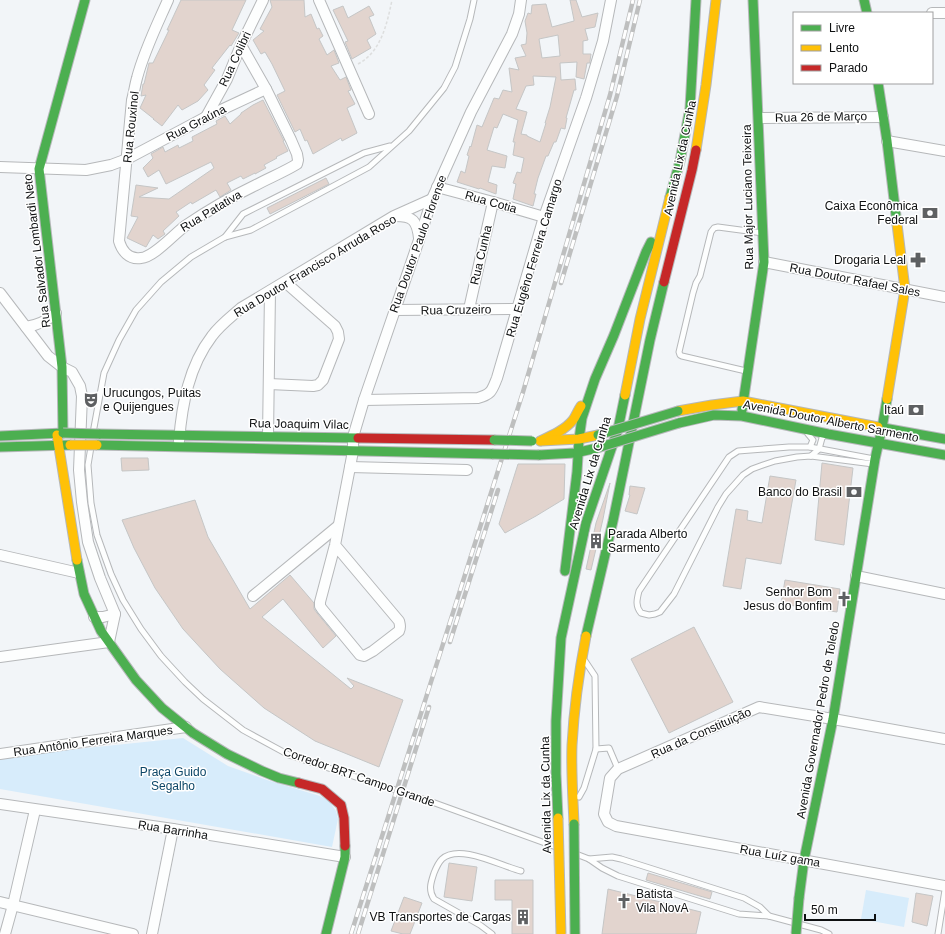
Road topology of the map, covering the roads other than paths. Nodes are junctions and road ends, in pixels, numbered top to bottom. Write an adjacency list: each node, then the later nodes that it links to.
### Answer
1 (85, 0): 27 (main road, Rua Salvador Lombardi Neto)
2 (168, 0): 25 (street, Rua Rouxinol)
3 (263, 0): 15 (street, Rua Colibri)
4 (319, 0): 18 (street)
5 (474, 0): 23 (lane, Corredor BRT Campo Grande)
6 (521, 0): 28 (street, Rua Doutor Paulo Florense)
7 (611, 0): 33 (street, Rua Eugêno Ferreira Camargo)
8 (696, 0): 31 (main road, Avenida Lix da Cunha)
9 (716, 0): 92 (main road, Avenida Lix da Cunha)
10 (753, 0): 21 (main road, Rua Major Luciano Teixeira)
11 (864, 0): 12 (main road)
12 (867, 12)
13 (933, 13): 14 (street)
14 (945, 13)
15 (241, 45): 17 (street); 19 (street, Rua Colibri)
16 (878, 84): 20 (main road, Avenida Governador Pedro de Toledo)
17 (266, 89): 19 (street, Rua Graúna); 37 (street, Rua Patativa)
18 (369, 114)
19 (206, 117): 25 (street, Rua Graúna)
20 (883, 117): 21 (street, Rua 26 de Março); 22 (main road, Avenida Governador Pedro de Toledo)
21 (759, 118): 34 (main road, Rua Major Luciano Teixeira)
22 (887, 141): 24 (street); 40 (main road, Avenida Governador Pedro de Toledo)
23 (391, 146): 35 (lane, Corredor BRT Campo Grande); 35 (lane, Corredor BRT Campo Grande)
24 (945, 152)
25 (127, 159): 27 (street); 37 (street, Rua Rouxinol)
26 (0, 167): 27 (street)
27 (39, 168): 47 (main road, Rua Salvador Lombardi Neto)
28 (437, 187): 29 (street, Rua Doutor Paulo Florense); 30 (street, Rua Cotia)
29 (432, 199): 32 (street, Rua Doutor Francisco Arruda Roso); 36 (street, Rua Doutor Paulo Florense)
30 (493, 202): 33 (street, Rua Cotia); 44 (street, Rua Cunha)
31 (666, 213): 51 (main road); 90 (main road, Avenida Lix da Cunha)
32 (394, 216): 36 (street); 39 (street, Rua Doutor Francisco Arruda Roso)
33 (544, 217): 45 (street, Rua Eugêno Ferreira Camargo)
34 (764, 233): 38 (main road, Rua Major Luciano Teixeira); 50 (lane)
35 (225, 237): 105 (lane, Corredor BRT Campo Grande)
36 (419, 240): 46 (street, Rua Doutor Paulo Florense)
37 (130, 256)
38 (764, 262): 40 (street, Rua Doutor Rafael Sales); 50 (main road, Rua Major Luciano Teixeira)
39 (285, 282): 41 (street, Rua Doutor Francisco Arruda Roso); 52 (street)
40 (905, 289): 43 (street, Rua Doutor Rafael Sales); 57 (main road, Avenida Governador Pedro de Toledo)
41 (270, 291): 52 (street); 60 (street, Rua Doutor Francisco Arruda Roso)
42 (0, 293): 48 (street)
43 (945, 297)
44 (469, 309): 45 (street, Rua Cruzeiro); 46 (street, Rua Cruzeiro)
45 (517, 309): 53 (street, Rua Eugêno Ferreira Camargo)
46 (395, 310): 53 (street, Rua Doutor Paulo Florense)
47 (56, 313): 48 (street); 49 (main road, Rua Salvador Lombardi Neto)
48 (26, 327): 49 (street)
49 (62, 366): 58 (main road, Rua Salvador Lombardi Neto); 88 (street)
50 (747, 372): 54 (main road, Rua Major Luciano Teixeira)
51 (595, 379): 65 (main road); 67 (main road)
52 (269, 384): 63 (street)
53 (364, 400): 64 (street, Rua Doutor Paulo Florense)
54 (743, 401): 55 (main road, Rua Major Luciano Teixeira); 57 (main road, Avenida Doutor Alberto Sarmento); 61 (main road, Avenida Doutor Alberto Sarmento, bridge)
55 (742, 416): 56 (main road, Avenida Doutor Alberto Sarmento); 75 (main road, Avenida Doutor Alberto Sarmento, bridge)
56 (804, 428): 59 (main road, Avenida Doutor Alberto Sarmento); 72 (lane)
57 (882, 428): 66 (main road, Avenida Doutor Alberto Sarmento); 68 (main road, Avenida Governador Pedro de Toledo)
58 (60, 433): 60 (main road, Rua Joaquim Vilac, bridge); 62 (main road, Rua Joaquim Vilac); 69 (main road, Rua Salvador Lombardi Neto)
59 (828, 434): 68 (main road, Avenida Doutor Alberto Sarmento); 73 (lane)
60 (179, 435): 63 (main road, Rua Joaquim Vilac); 71 (street, Rua Doutor Francisco Arruda Roso)
61 (598, 435): 65 (main road, Rua Joaquim Vilac)
62 (0, 436)
63 (268, 436): 64 (main road, Rua Joaquim Vilac)
64 (353, 437): 67 (main road, Rua Joaquim Vilac, bridge); 74 (street, Rua Doutor Paulo Florense)
65 (579, 439): 67 (main road, Rua Joaquim Vilac); 75 (main road)
66 (945, 439)
67 (536, 441)
68 (879, 443): 76 (main road, Avenida Doutor Alberto Sarmento); 78 (main road, Avenida Governador Pedro de Toledo)
69 (58, 445): 70 (main road); 71 (main road, bridge); 84 (main road, Rua Salvador Lombardi Neto)
70 (0, 447)
71 (178, 447): 74 (main road)
72 (810, 447): 73 (lane); 77 (lane)
73 (819, 449): 77 (lane); 78 (lane)
74 (353, 451): 75 (main road, bridge); 79 (street, Rua Doutor Paulo Florense)
75 (578, 453): 90 (main road)
76 (945, 455)
77 (811, 456): 78 (lane)
78 (875, 462): 85 (main road, Avenida Governador Pedro de Toledo)
79 (350, 467): 80 (street); 81 (street, Rua Doutor Paulo Florense)
80 (467, 470)
81 (338, 526): 82 (street, Rua Doutor Paulo Florense); 87 (street)
82 (334, 545): 82 (street, Rua Doutor Paulo Florense)
83 (0, 555): 84 (street)
84 (78, 573): 89 (main road, Rua Salvador Lombardi Neto)
85 (856, 576): 86 (street); 94 (main road, Avenida Governador Pedro de Toledo)
86 (945, 594)
87 (253, 596)
88 (115, 614): 89 (street); 91 (street)
89 (94, 617): 91 (main road, Rua Salvador Lombardi Neto)
90 (561, 638): 119 (main road, Avenida Lix da Cunha, bridge)
91 (109, 642): 93 (street); 95 (main road, Rua Salvador Lombardi Neto)
92 (582, 656): 97 (lane); 101 (main road, Avenida Lix da Cunha)
93 (0, 657)
94 (833, 719): 96 (street, Rua da Constituição); 99 (street, Rua da Constituição); 106 (main road, Avenida Governador Pedro de Toledo)
95 (186, 727): 98 (street, Rua Antônio Ferreira Marques); 104 (main road, Rua Salvador Lombardi Neto)
96 (945, 739)
97 (596, 749): 99 (lane); 101 (lane)
98 (0, 754)
99 (618, 769): 106 (street, Rua Luíz gama)
100 (0, 804): 102 (street, Rua Barrinha)
101 (574, 807): 120 (main road, Avenida Lix da Cunha, bridge)
102 (35, 810): 103 (street, Rua Barrinha); 111 (street)
103 (173, 829): 104 (street, Rua Barrinha); 116 (street)
104 (345, 857): 117 (main road, Rua Salvador Lombardi Neto)
105 (589, 859): 112 (lane, Corredor BRT Campo Grande); 112 (lane, Corredor BRT Campo Grande)
106 (804, 860): 108 (street, Rua Luíz gama); 121 (main road, Avenida Governador Pedro de Toledo, bridge)
107 (521, 871): 118 (lane)
108 (945, 886)
109 (945, 890): 113 (lane)
110 (0, 902): 111 (street)
111 (13, 905): 114 (street); 115 (street)
112 (769, 916): 122 (lane, Corredor BRT Campo Grande)
113 (943, 916): 123 (lane)
114 (6, 934)
115 (133, 934)
116 (152, 934)
117 (326, 934)
118 (492, 934)
119 (561, 934)
120 (575, 934)
121 (796, 934)
122 (829, 934)
123 (938, 934)

